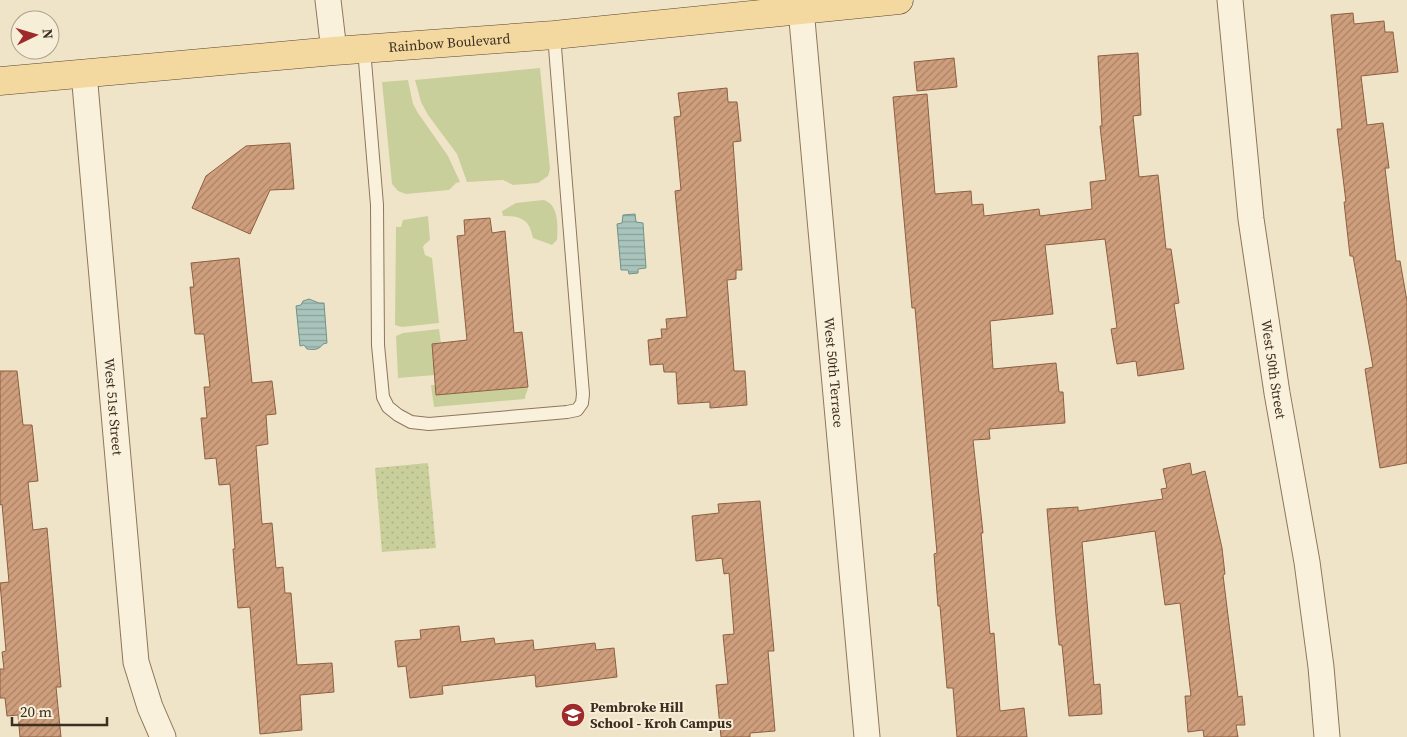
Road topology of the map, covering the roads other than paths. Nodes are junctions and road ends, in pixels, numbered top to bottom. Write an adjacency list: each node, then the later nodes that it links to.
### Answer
1 (328, 0): 7 (street)
2 (899, 0): 4 (main road, Rainbow Boulevard)
3 (1230, 0): 12 (street, West 50th Street)
4 (802, 9): 5 (main road, Rainbow Boulevard); 11 (street, West 50th Terrace)
5 (554, 35): 6 (main road, Rainbow Boulevard); 6 (lane)
6 (364, 49): 7 (main road, Rainbow Boulevard)
7 (334, 51): 8 (main road, Rainbow Boulevard)
8 (84, 73): 9 (main road, Rainbow Boulevard); 10 (street, West 51st Street)
9 (0, 81)
10 (163, 737)
11 (867, 737)
12 (1327, 737)

